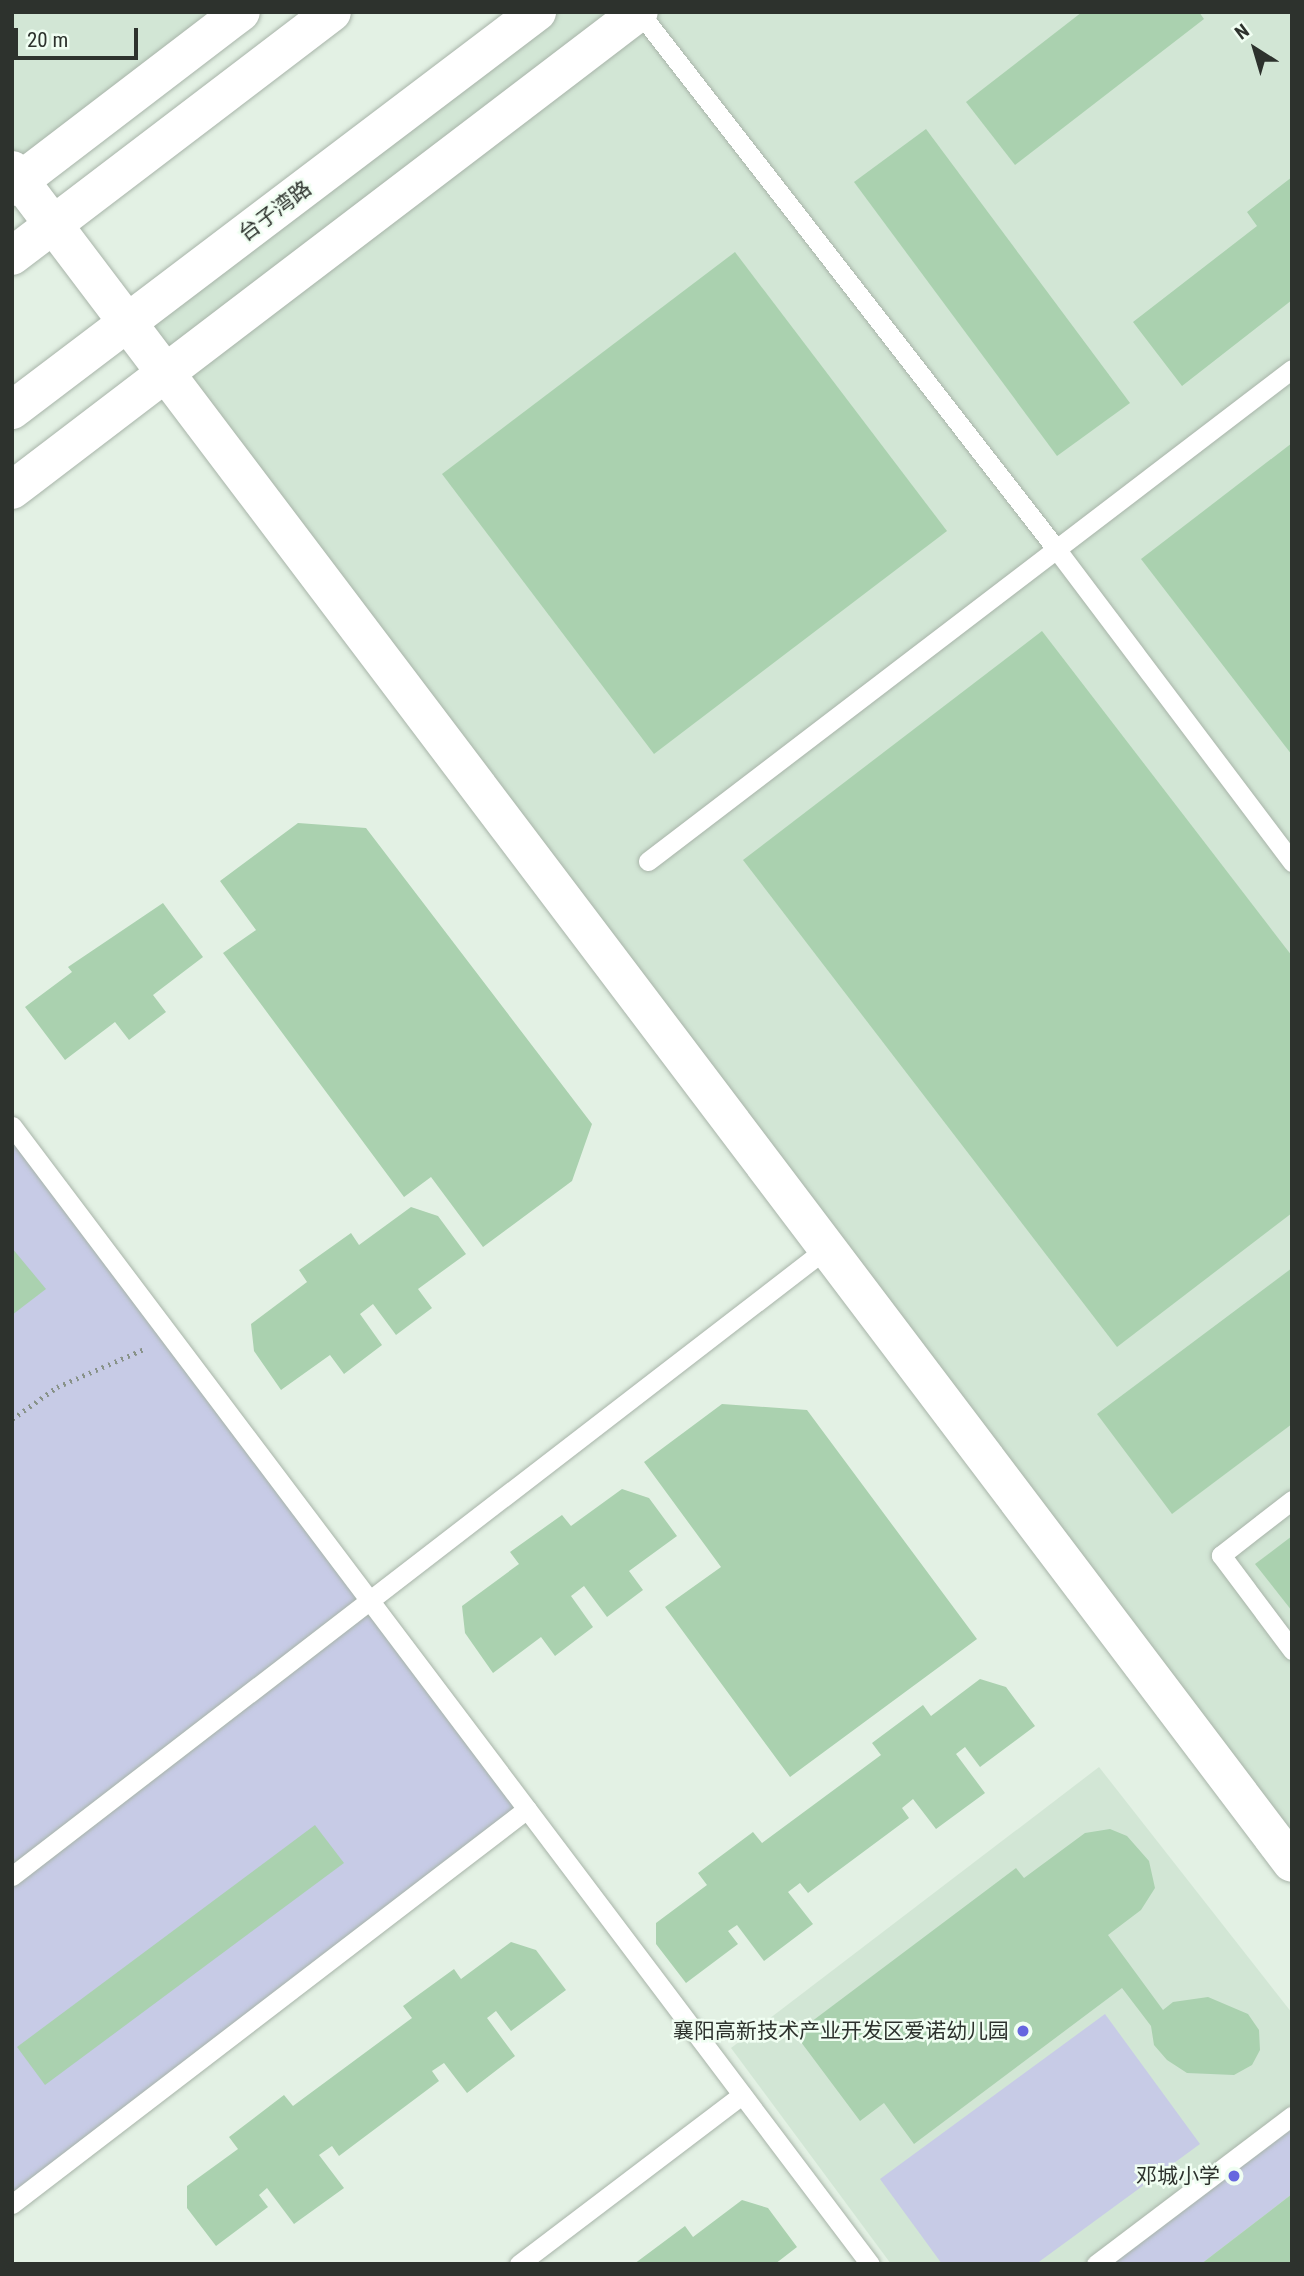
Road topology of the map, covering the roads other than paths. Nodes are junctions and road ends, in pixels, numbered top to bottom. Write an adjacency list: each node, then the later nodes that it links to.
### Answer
1 (241, 12): 5 (street)
2 (332, 12): 6 (street)
3 (537, 12): 8 (street, 台子湾路)
4 (639, 12): 10 (street); 13 (lane)
5 (15, 179): 6 (street)
6 (54, 225): 7 (street); 8 (street)
7 (12, 256)
8 (127, 323): 10 (street); 11 (street, 台子湾路)
9 (1292, 369): 13 (lane)
10 (166, 373): 12 (street); 17 (street)
11 (12, 410)
12 (12, 489)
13 (1057, 550): 14 (lane); 15 (lane)
14 (648, 861)
15 (1292, 862)
16 (12, 1126): 19 (lane)
17 (827, 1248): 19 (lane); 22 (street)
18 (1292, 1500): 20 (lane)
19 (369, 1600): 21 (lane); 23 (lane)
20 (1292, 1650)
21 (527, 1809): 24 (lane); 26 (lane)
22 (1292, 1863)
23 (12, 1876)
24 (742, 2095): 27 (lane); 28 (lane)
25 (1292, 2116): 29 (lane)
26 (12, 2204)
27 (519, 2264)
28 (870, 2264)
29 (1096, 2264)

